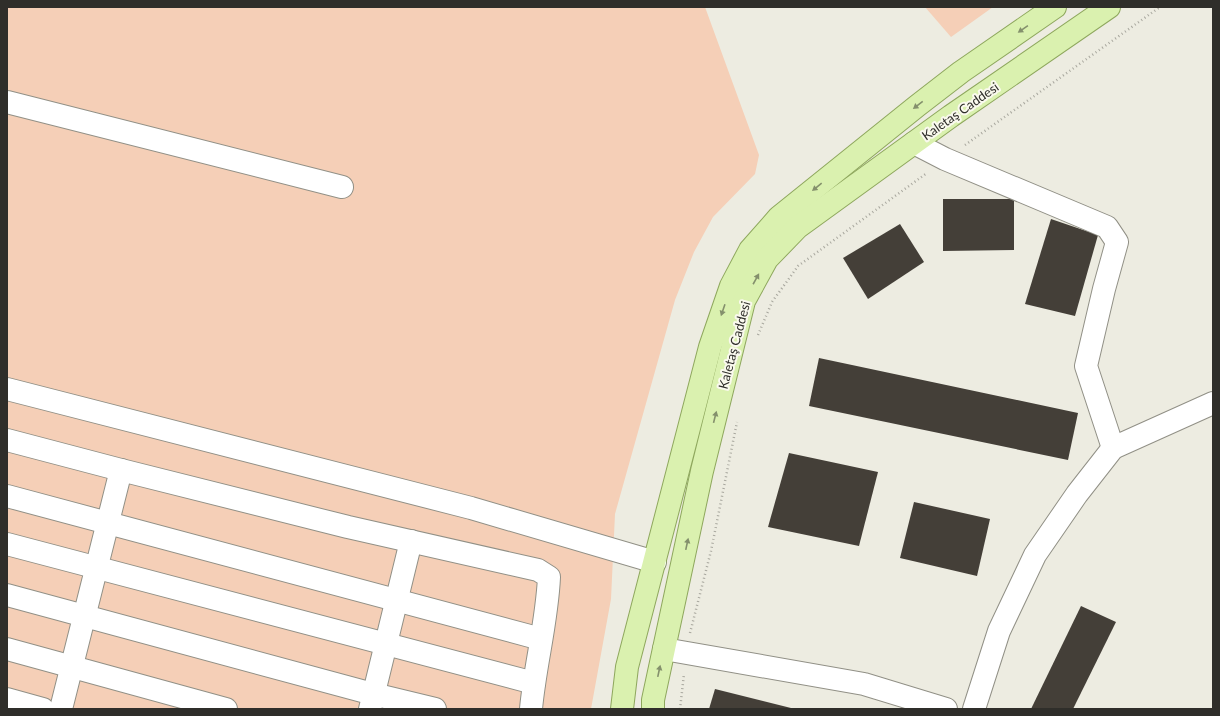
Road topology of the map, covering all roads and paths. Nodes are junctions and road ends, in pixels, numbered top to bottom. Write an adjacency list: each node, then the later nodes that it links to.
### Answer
1 (1055, 7): 19 (main road, Kaletaş Caddesi, one-way to 19)
2 (1109, 7): 5 (main road, Kaletaş Caddesi)
3 (1160, 7): 6 (path)
4 (7, 102): 7 (street)
5 (914, 143): 6 (street); 26 (main road, Kaletaş Caddesi, one-way to 5)
6 (945, 159): 8 (path); 13 (street)
7 (342, 187)
8 (758, 337)
9 (7, 389): 19 (street)
10 (1213, 403): 13 (street)
11 (738, 420): 28 (path)
12 (7, 440): 14 (street)
13 (1113, 448): 42 (street)
14 (121, 470): 16 (street); 17 (street)
15 (7, 496): 16 (street)
16 (108, 524): 20 (street); 22 (street)
17 (411, 541): 22 (street); 24 (street)
18 (7, 544): 20 (street)
19 (655, 562): 38 (main road, Kaletaş Caddesi)
20 (97, 568): 23 (street); 25 (street)
21 (7, 595): 23 (street)
22 (397, 599): 24 (street); 25 (street)
23 (85, 616): 29 (street); 32 (street)
24 (542, 639): 30 (street)
25 (386, 645): 30 (street); 32 (street)
26 (664, 649): 28 (street); 39 (main road, Kaletaş Caddesi, one-way to 26)
27 (7, 650): 29 (street)
28 (686, 653): 40 (path); 41 (street)
29 (72, 667): 34 (street); 35 (street)
30 (534, 683): 37 (street)
31 (7, 699): 33 (street)
32 (372, 701): 36 (street)
33 (42, 709)
34 (61, 709)
35 (226, 709)
36 (435, 709)
37 (531, 709)
38 (622, 709)
39 (653, 709)
40 (680, 709)
41 (946, 709)
42 (974, 709)

